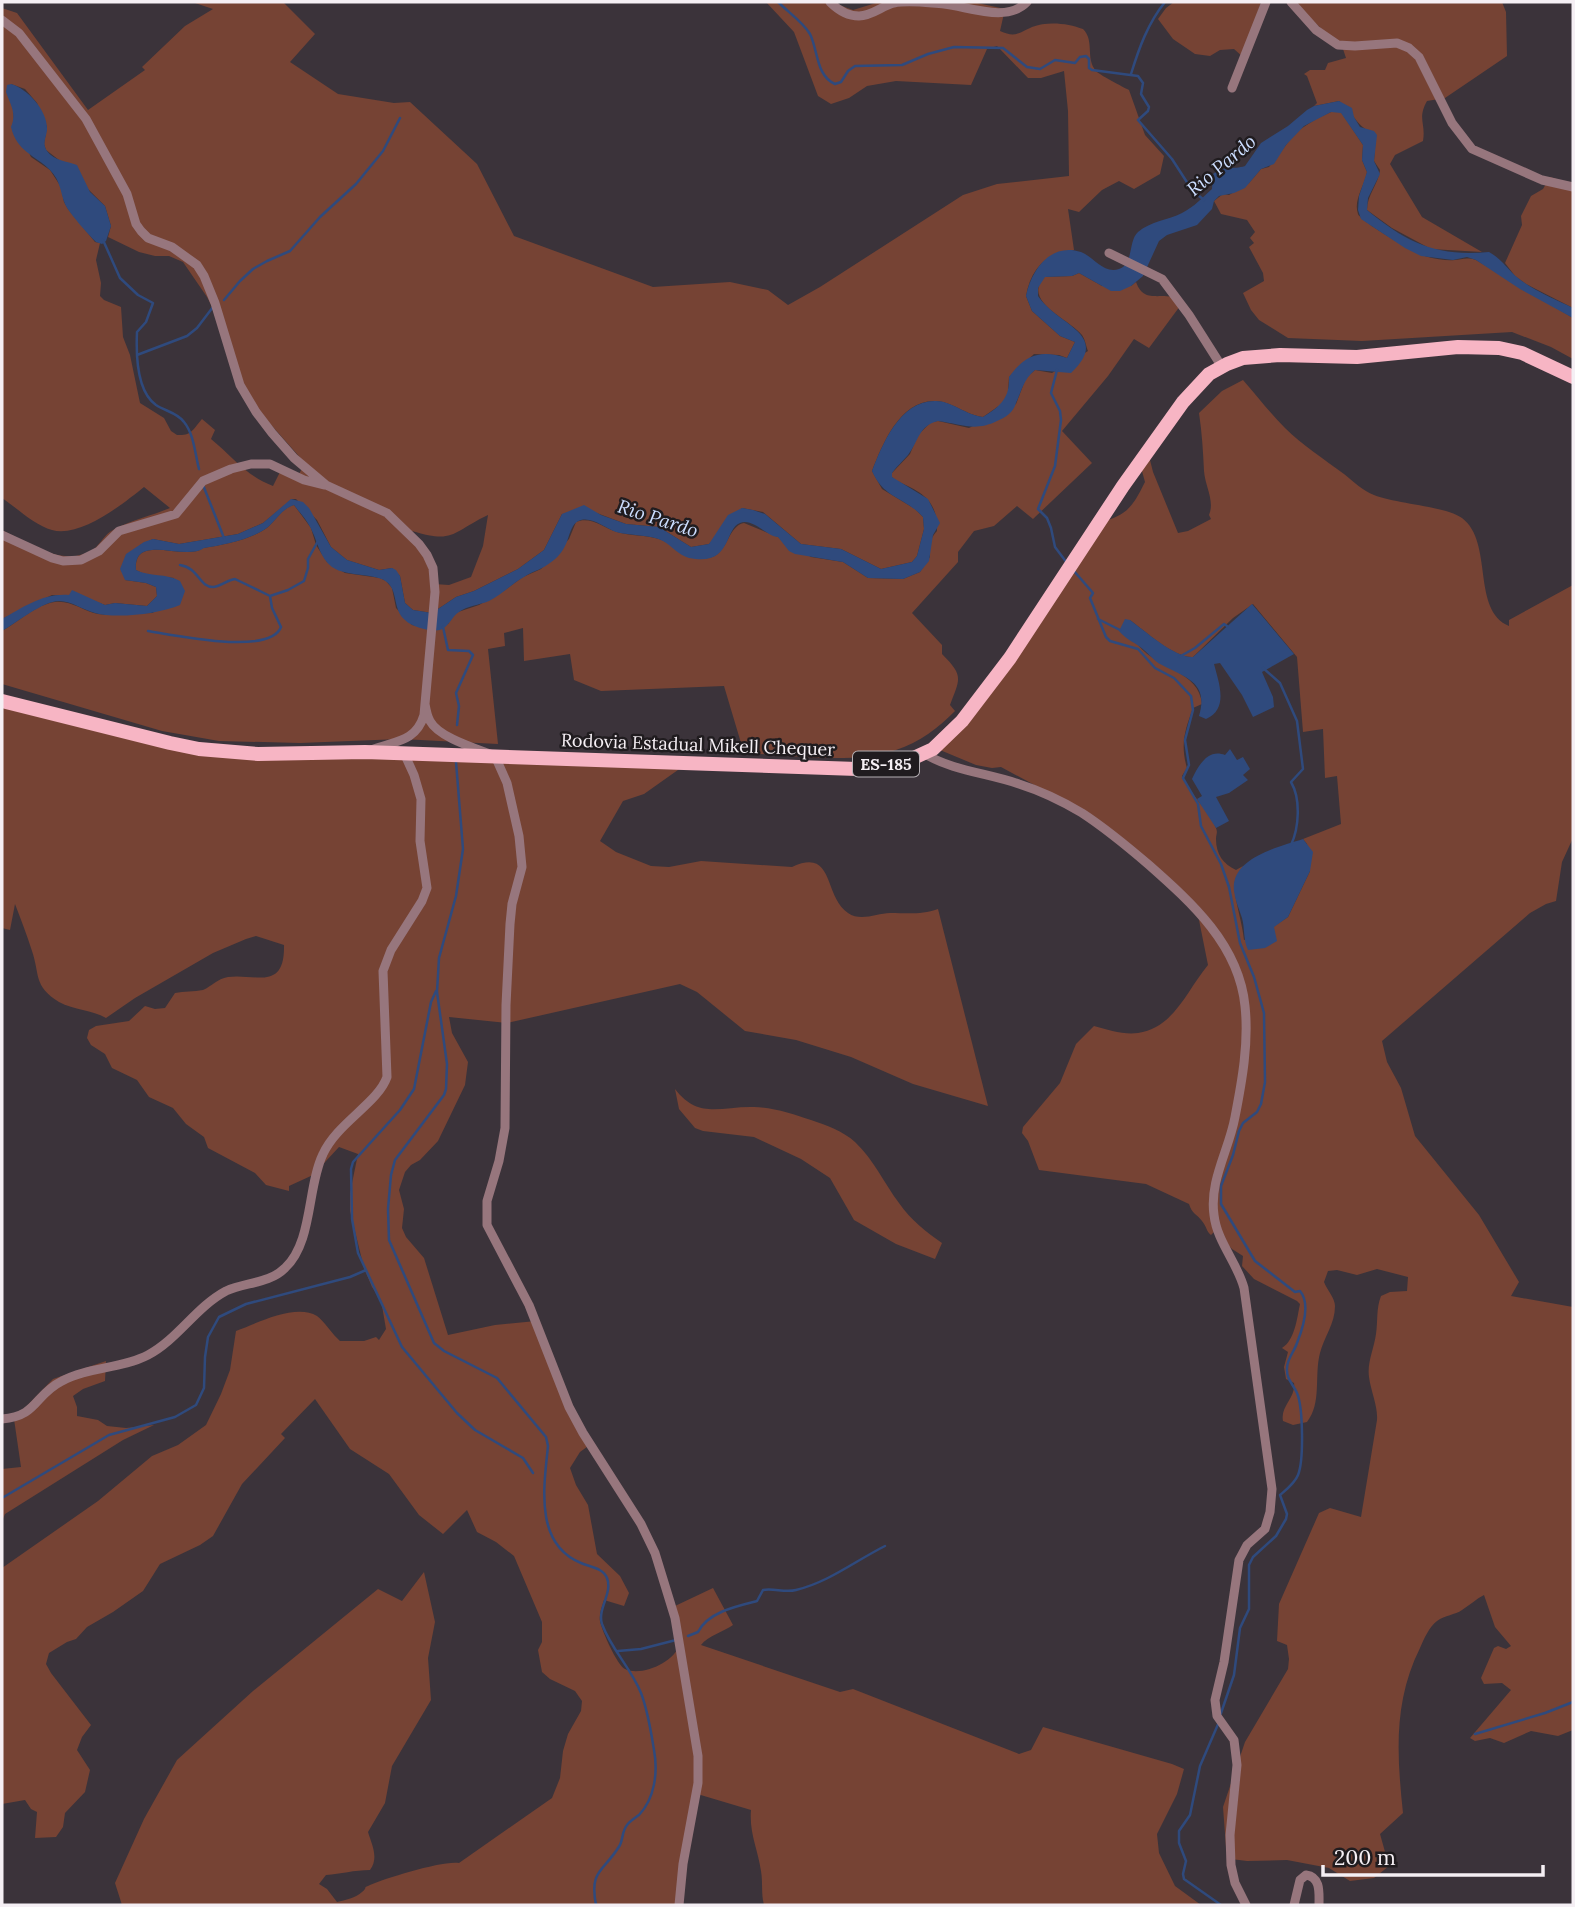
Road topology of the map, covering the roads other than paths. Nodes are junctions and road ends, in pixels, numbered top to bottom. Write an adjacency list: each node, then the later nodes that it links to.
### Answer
1 (830, 2): 2 (street)
2 (1027, 2)
3 (1266, 2): 6 (street)
4 (1292, 2): 7 (street)
5 (2, 20): 11 (street)
6 (1232, 88)
7 (1573, 187)
8 (1109, 253): 9 (street)
9 (1222, 367): 10 (main road, Rodovia Estadual Mikell Chequer / ES-185); 17 (main road, Rodovia Estadual Mikell Chequer / ES-185)
10 (1573, 377)
11 (326, 485): 12 (street); 14 (street)
12 (2, 535)
13 (2, 701): 15 (main road, Rodovia Estadual Mikell Chequer / ES-185)
14 (425, 704): 15 (street); 18 (street)
15 (365, 752): 16 (main road, Rodovia Estadual Mikell Chequer / ES-185)
16 (404, 753): 18 (main road, Rodovia Estadual Mikell Chequer / ES-185); 19 (street)
17 (923, 753): 18 (main road, Rodovia Estadual Mikell Chequer / ES-185); 21 (street)
18 (495, 756): 20 (street)
19 (2, 1419)
20 (678, 1905)
21 (1246, 1905)
22 (1294, 1905): 23 (street)
23 (1319, 1905)

